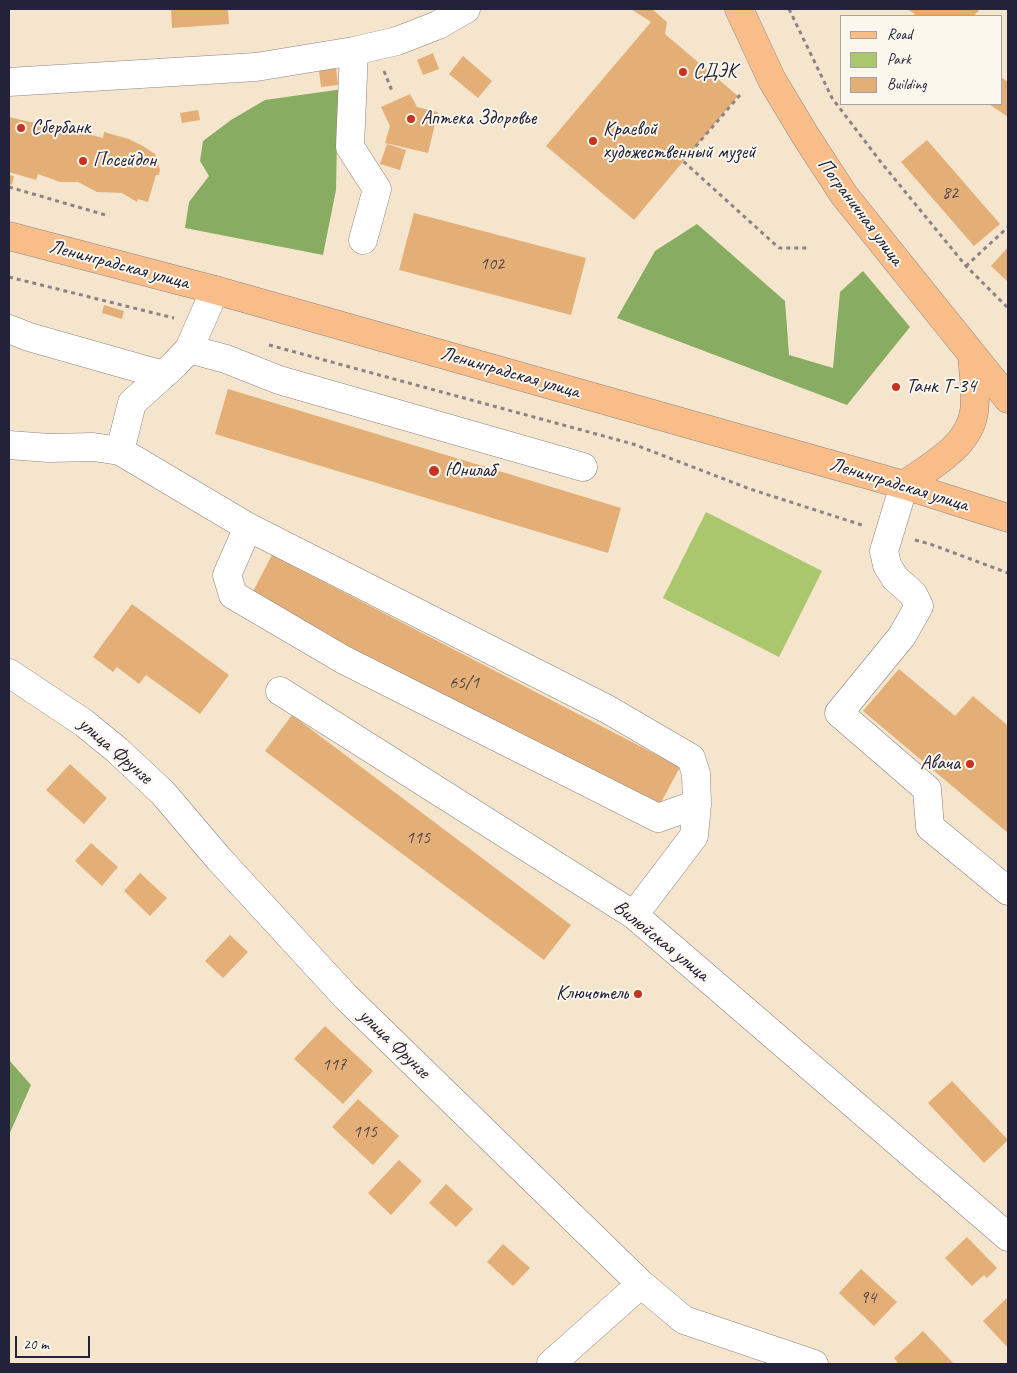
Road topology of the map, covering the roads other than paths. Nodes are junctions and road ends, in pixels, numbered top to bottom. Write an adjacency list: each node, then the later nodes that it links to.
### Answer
1 (466, 9): 3 (street)
2 (739, 9): 10 (main road, Пограничная улица)
3 (354, 51): 4 (street); 6 (street)
4 (9, 82)
5 (9, 236): 7 (main road, Ленинградская улица)
6 (363, 240)
7 (215, 290): 9 (street); 16 (main road, Ленинградская улица)
8 (9, 329): 11 (street)
9 (189, 349): 11 (street); 15 (street)
10 (972, 354): 12 (main road, Пограничная улица); 16 (main road)
11 (163, 376): 14 (street)
12 (1008, 399)
13 (9, 445): 14 (street)
14 (120, 451): 18 (street)
15 (583, 466)
16 (904, 485): 17 (main road, Ленинградская улица); 22 (street)
17 (1008, 518)
18 (248, 527): 21 (street); 21 (street)
19 (9, 673): 25 (street, улица Фрунзе)
20 (280, 691): 23 (street, Вилюйская улица)
21 (697, 804): 23 (street)
22 (1008, 891)
23 (634, 915): 24 (street, Вилюйская улица)
24 (1008, 1237)
25 (641, 1284): 26 (street); 27 (street, улица Фрунзе)
26 (551, 1364)
27 (814, 1364)

